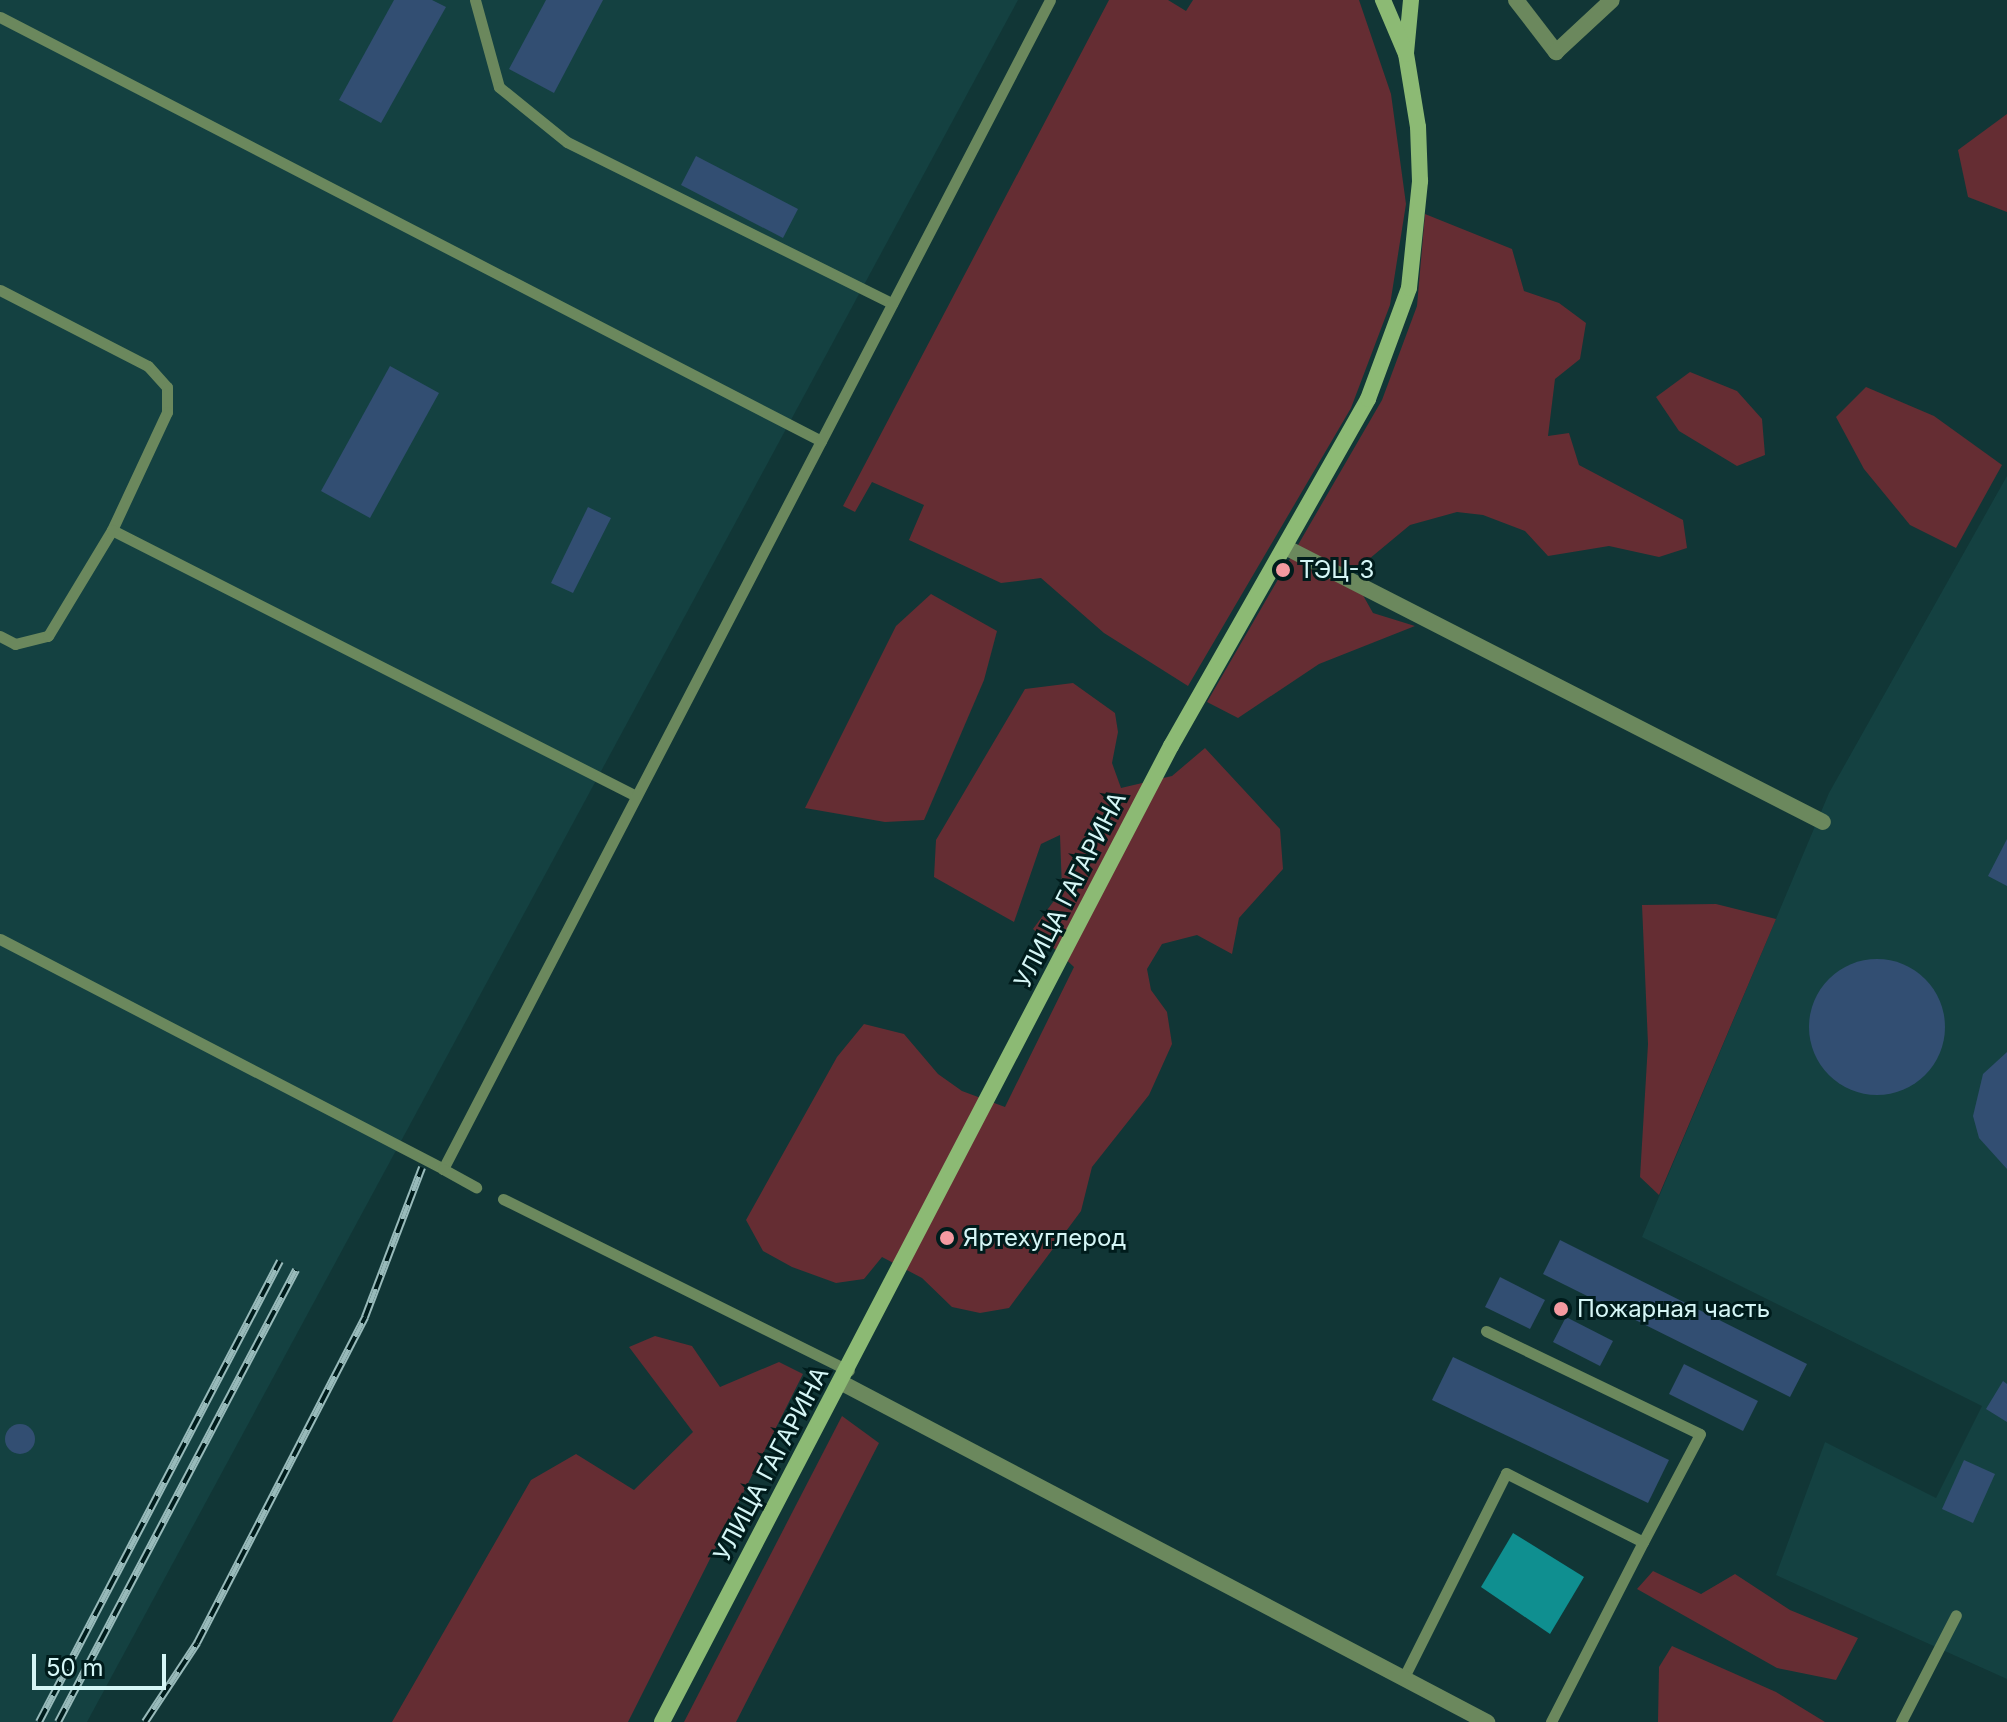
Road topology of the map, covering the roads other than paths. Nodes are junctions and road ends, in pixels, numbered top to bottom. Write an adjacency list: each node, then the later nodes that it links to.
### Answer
1 (475, 0): 10 (lane)
2 (1049, 0): 10 (lane)
3 (1383, 0): 8 (main road, УЛИЦА ГАГАРИНА)
4 (1411, 0): 8 (main road, УЛИЦА ГАГАРИНА)
5 (1516, 0): 6 (street)
6 (1612, 0)
7 (0, 17): 11 (lane)
8 (1406, 54): 13 (main road, УЛИЦА ГАГАРИНА)
9 (0, 290): 12 (lane)
10 (892, 303): 11 (lane)
11 (821, 441): 15 (lane)
12 (112, 530): 14 (lane); 15 (lane)
13 (1285, 547): 16 (street); 22 (main road, УЛИЦА ГАГАРИНА)
14 (0, 636)
15 (636, 796): 18 (lane)
16 (1823, 822)
17 (0, 939): 18 (lane)
18 (443, 1169): 19 (lane)
19 (476, 1187)
20 (503, 1199): 22 (lane)
21 (1486, 1331): 23 (lane)
22 (846, 1377): 25 (street); 26 (main road, УЛИЦА ГАГАРИНА)
23 (1643, 1542): 25 (lane); 28 (lane)
24 (1956, 1615): 29 (lane)
25 (1403, 1679): 27 (street)
26 (662, 1722)
27 (1487, 1722)
28 (1551, 1722)
29 (1901, 1722)

